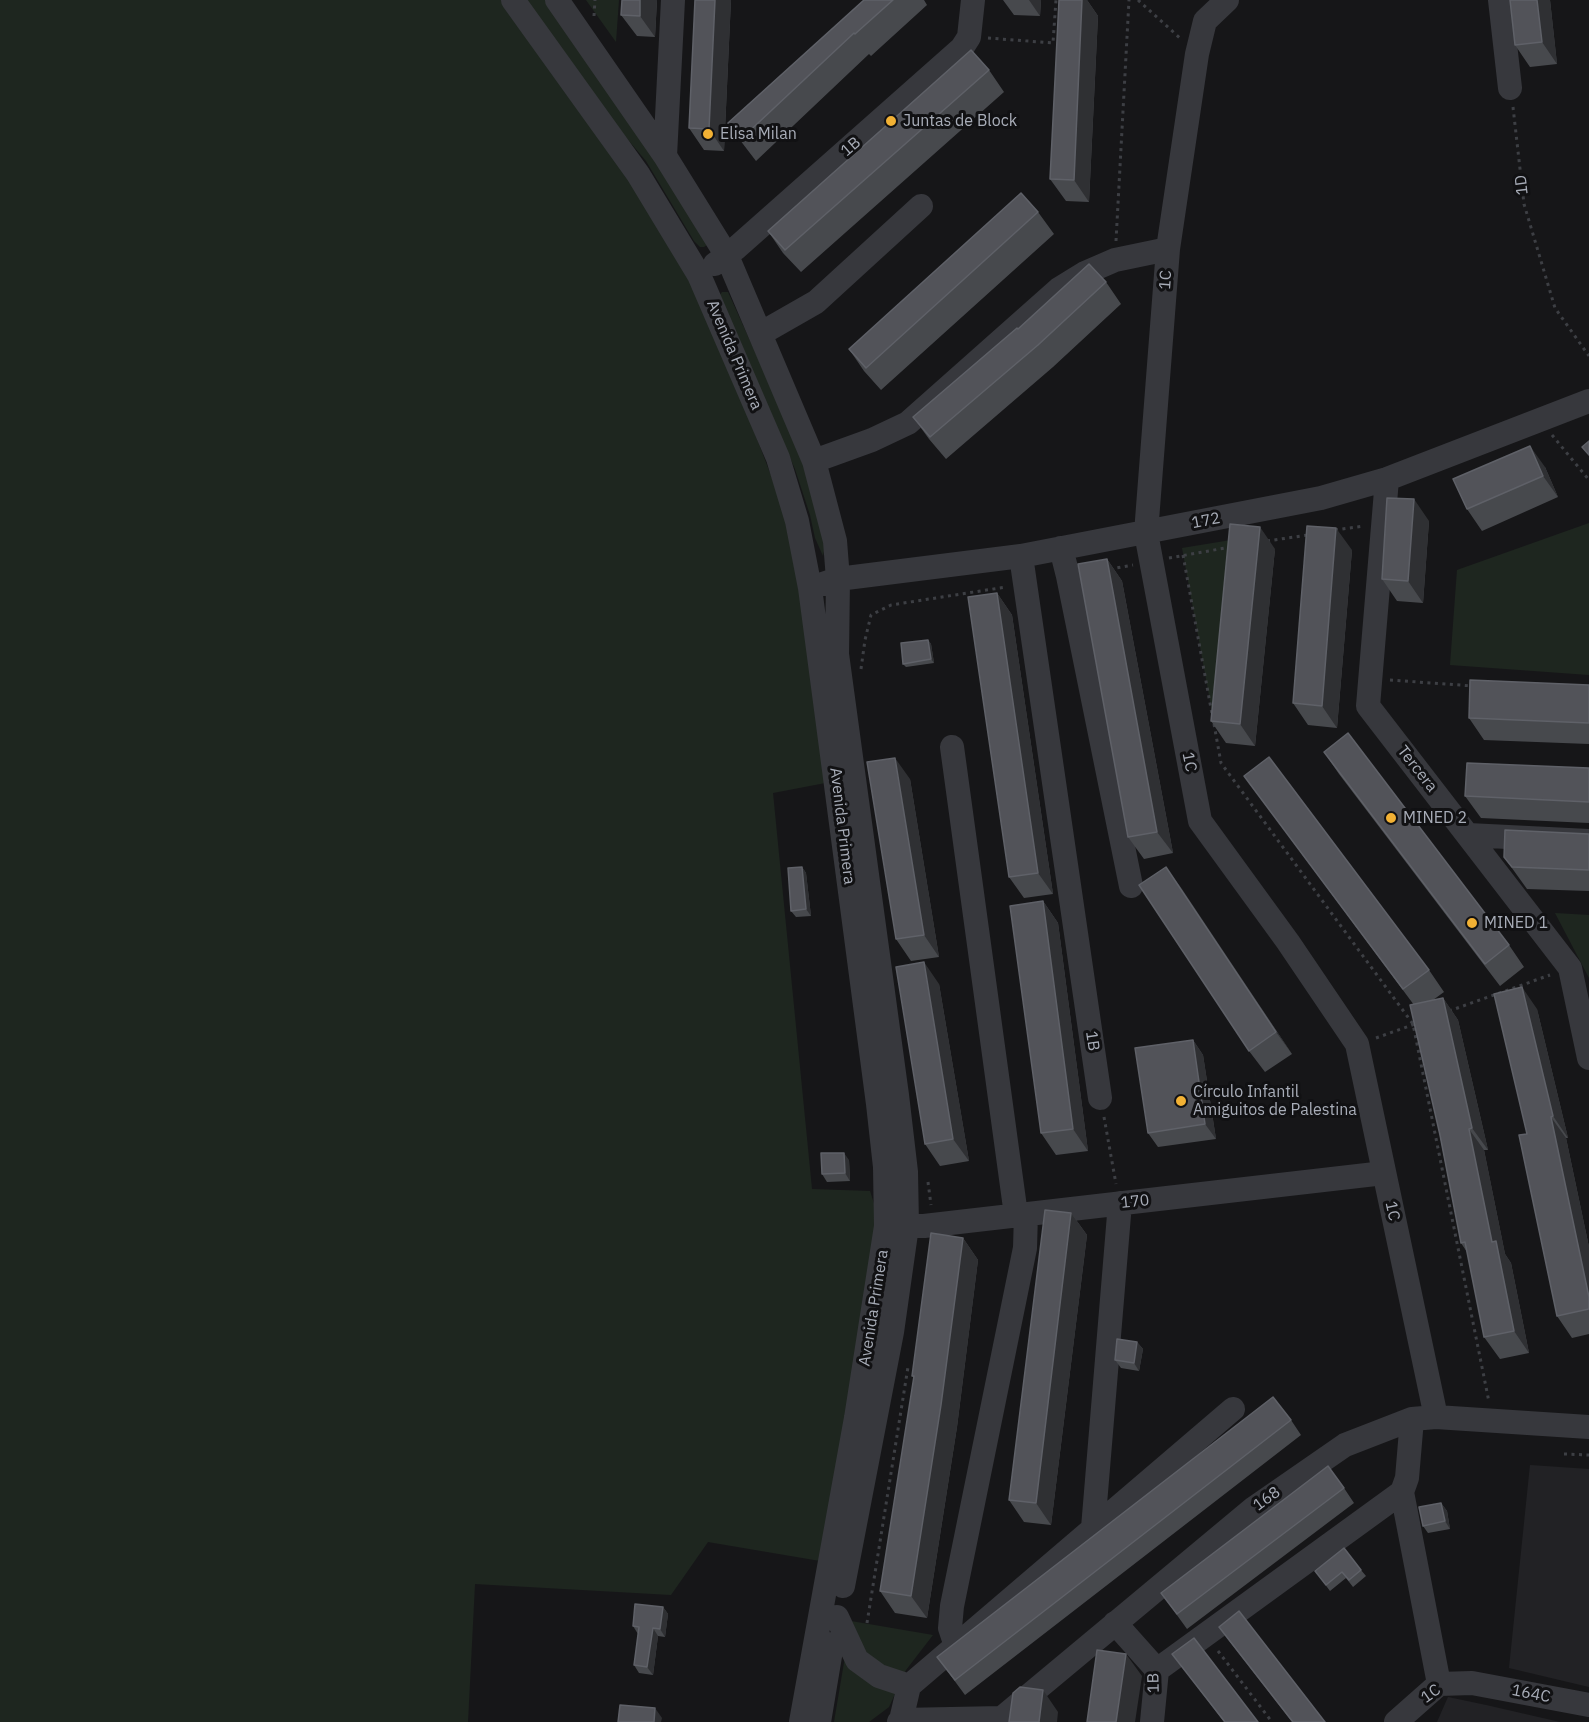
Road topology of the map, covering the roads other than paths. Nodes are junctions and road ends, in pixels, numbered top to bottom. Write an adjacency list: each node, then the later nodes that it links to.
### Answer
1 (513, 0): 12 (street, Avenida Primera)
2 (557, 0): 8 (street, Avenida Primera)
3 (673, 0): 8 (street)
4 (973, 0): 11 (street, 1B)
5 (1227, 0): 10 (street, 1C)
6 (1500, 0): 7 (street)
7 (1510, 88)
8 (665, 156): 11 (street, Avenida Primera)
9 (921, 206): 13 (street)
10 (1168, 249): 15 (street); 17 (street, 1C)
11 (727, 256): 12 (street, 1B); 13 (street, Avenida Primera)
12 (699, 275): 21 (street, Avenida Primera)
13 (760, 334): 15 (street, Avenida Primera)
14 (1589, 400): 16 (street, 172)
15 (814, 461): 20 (street, Avenida Primera)
16 (1387, 479): 17 (street, 172); 23 (street, Tercera)
17 (1146, 533): 18 (street, 172); 28 (street, 1C)
18 (1061, 548): 19 (street, 172); 25 (street)
19 (1021, 556): 20 (street, 172); 27 (street, 1B)
20 (838, 579): 21 (street, 172); 31 (street, Avenida Primera)
21 (810, 588): 31 (street, Avenida Primera)
22 (952, 747): 30 (street)
23 (1468, 835): 24 (street); 26 (street, Tercera)
24 (1589, 841)
25 (1131, 886)
26 (1589, 1058)
27 (1100, 1098)
28 (1384, 1173): 29 (street, 170); 33 (street, 1C)
29 (1120, 1203): 30 (street, 170); 37 (street)
30 (1021, 1215): 31 (street, 170); 40 (street)
31 (896, 1226): 38 (street, Avenida Primera); 49 (street, Avenida Primera)
32 (1233, 1409): 37 (street)
33 (1436, 1417): 34 (street, 168); 35 (street, 168)
34 (1412, 1419): 36 (street); 39 (street, 168)
35 (1589, 1428)
36 (1402, 1492): 41 (street); 43 (street)
37 (1093, 1528): 40 (street)
38 (837, 1617): 44 (street); 50 (street, Avenida Primera)
39 (1115, 1623): 41 (street, 1B); 46 (street, 168)
40 (956, 1646): 44 (street)
41 (1157, 1670): 51 (street, 1B)
42 (1472, 1683): 43 (street, 1C); 45 (street, 164C)
43 (1439, 1684): 48 (street, 1C)
44 (909, 1686): 47 (street)
45 (1589, 1705)
46 (1001, 1720): 47 (street)
47 (900, 1721)
48 (1400, 1721)
49 (801, 1722)
50 (819, 1722)
51 (1152, 1722)

